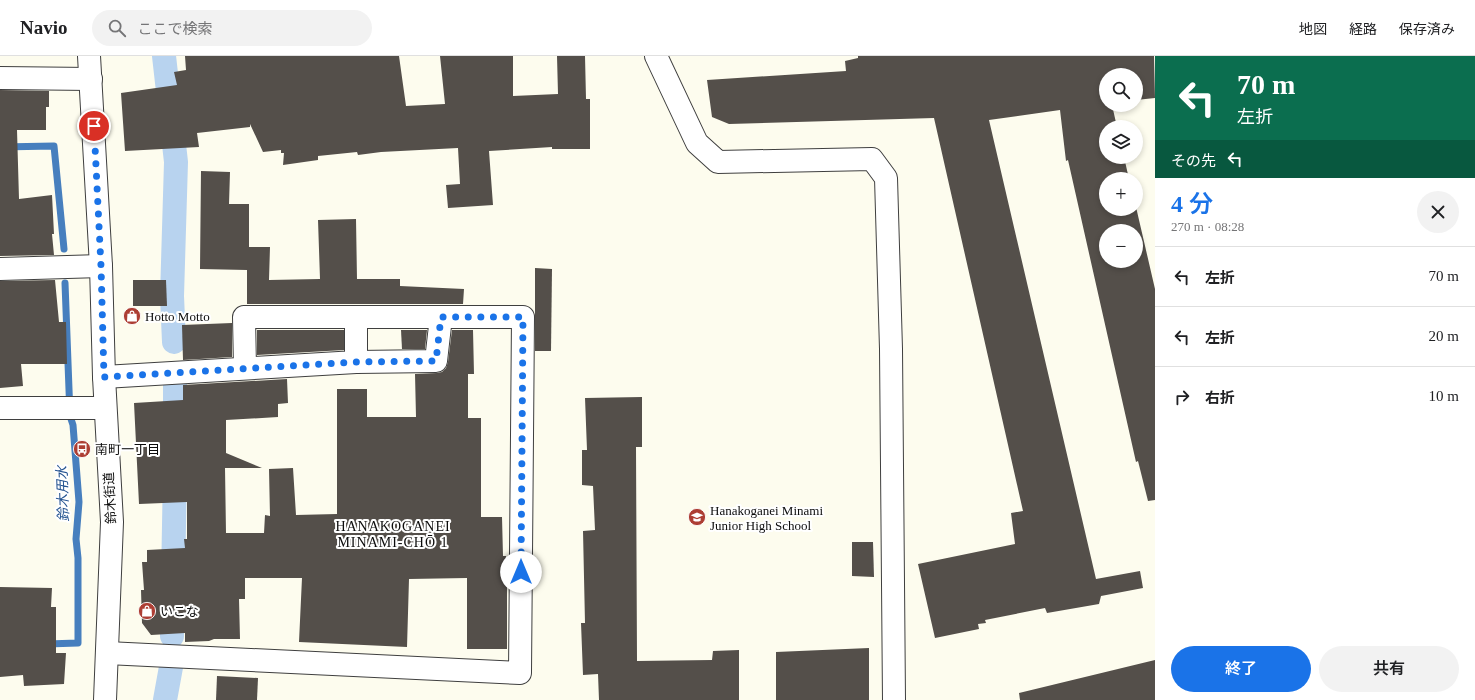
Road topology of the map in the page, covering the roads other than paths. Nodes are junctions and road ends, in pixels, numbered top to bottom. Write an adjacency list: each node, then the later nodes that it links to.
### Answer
1 (89, 56): 4 (street, 鈴木街道)
2 (656, 56): 16 (street)
3 (0, 78): 4 (street)
4 (91, 79): 5 (street, 鈴木街道)
5 (101, 266): 6 (street); 11 (street, 鈴木街道)
6 (0, 270)
7 (356, 317): 8 (street); 9 (street); 10 (street)
8 (441, 317): 9 (street); 14 (street)
9 (356, 362): 10 (street)
10 (245, 368): 11 (street)
11 (104, 377): 13 (street, 鈴木街道)
12 (0, 408): 13 (street)
13 (105, 408): 14 (street, 鈴木街道)
14 (107, 654): 15 (street, 鈴木街道)
15 (105, 700)
16 (894, 700)

